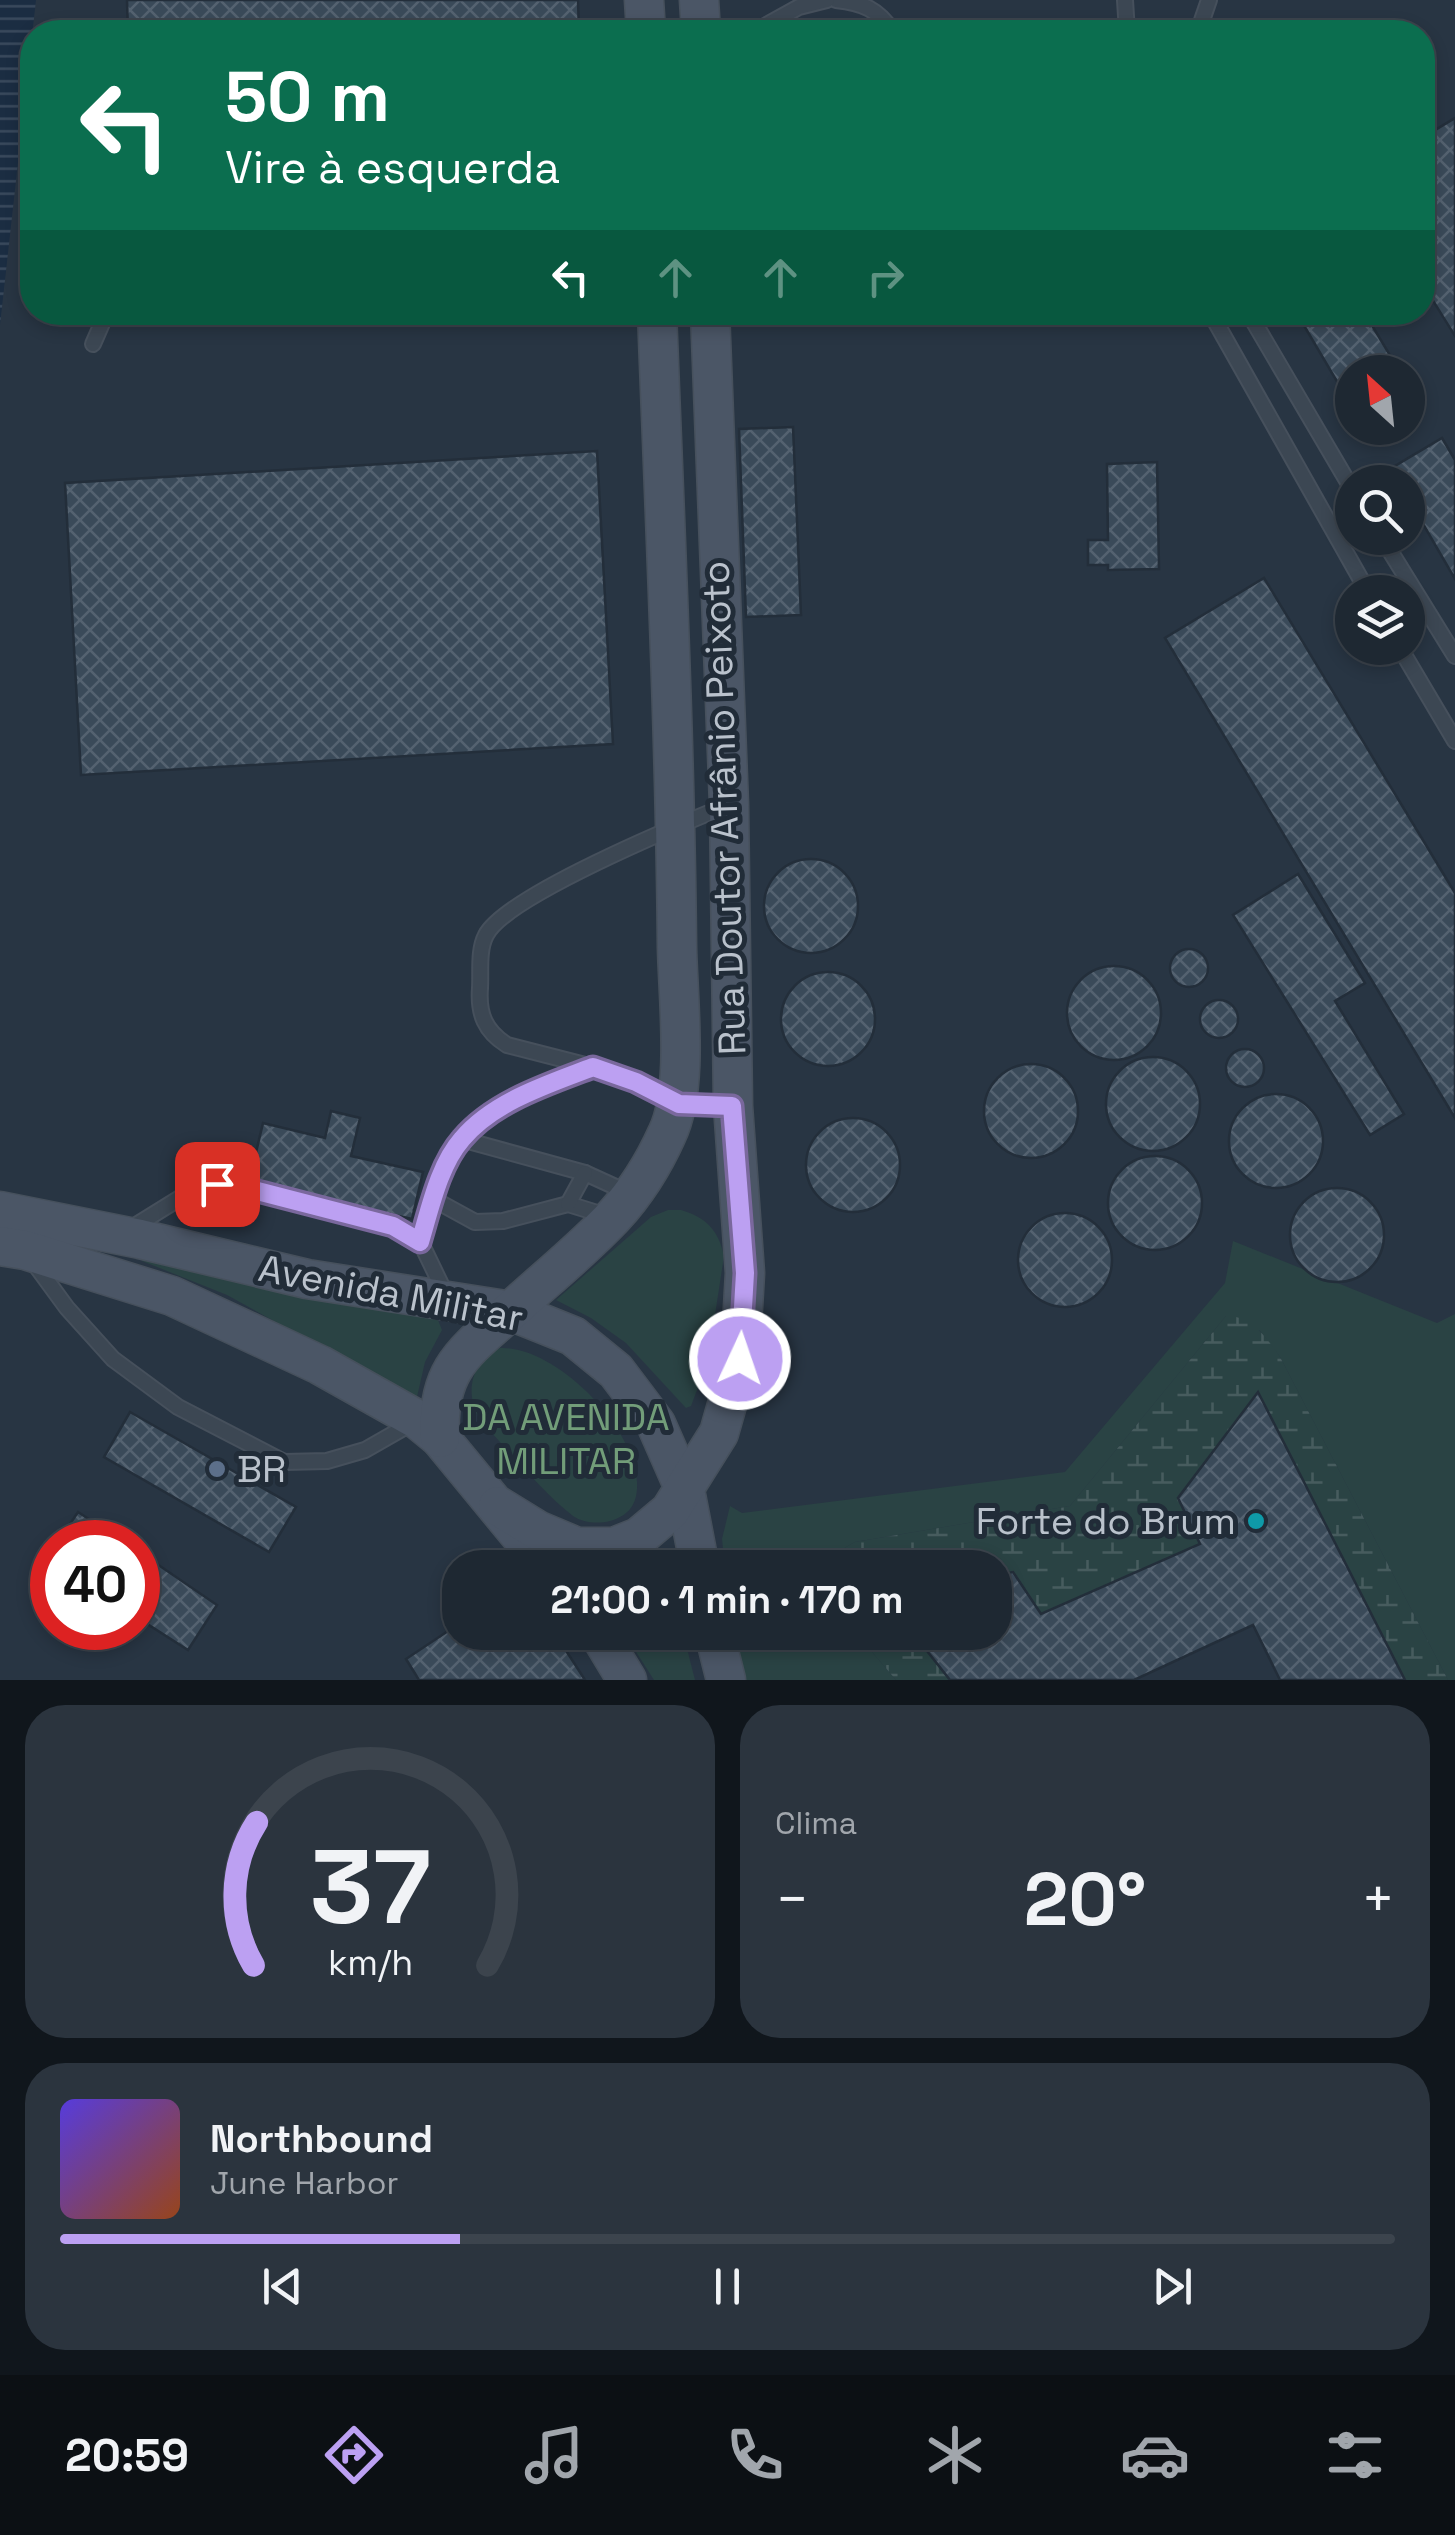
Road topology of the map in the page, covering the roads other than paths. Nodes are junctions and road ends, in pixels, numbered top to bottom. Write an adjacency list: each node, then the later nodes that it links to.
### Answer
1 (827, 0): 3 (lane)
2 (836, 0): 4 (lane)
3 (776, 20)
4 (885, 20)
5 (101, 325): 10 (lane)
6 (658, 325): 18 (street, Rua Doutor Afrânio Peixoto)
7 (710, 325): 17 (street, Rua Doutor Afrânio Peixoto)
8 (1217, 325): 13 (lane)
9 (1256, 325): 11 (lane)
10 (93, 344)
11 (1338, 465)
12 (1393, 555): 14 (lane)
13 (1358, 575)
14 (1455, 656)
15 (1410, 665): 16 (lane)
16 (1455, 741)
17 (728, 804): 18 (lane); 21 (street, Rua Doutor Afrânio Peixoto)
18 (676, 826): 19 (lane); 20 (street, Rua Doutor Afrânio Peixoto)
19 (593, 1067): 20 (lane); 22 (lane)
20 (679, 1104): 21 (lane); 26 (street, Rua Doutor Afrânio Peixoto)
21 (732, 1106): 34 (street, Rua Doutor Afrânio Peixoto)
22 (461, 1140): 23 (lane); 24 (lane)
23 (585, 1173): 25 (lane); 26 (lane)
24 (433, 1199): 25 (lane); 29 (lane)
25 (568, 1204): 26 (lane)
26 (622, 1206): 32 (street, Rua Doutor Afrânio Peixoto)
27 (0, 1211): 28 (street, Avenida Militar)
28 (122, 1235): 29 (lane); 31 (street, Avenida Militar)
29 (420, 1242): 31 (lane)
30 (12, 1248): 33 (street, Avenida Militar); 33 (lane)
31 (449, 1302): 32 (street, Avenida Militar)
32 (511, 1311): 33 (street, Rua Doutor Afrânio Peixoto); 34 (street, Avenida Militar)
33 (429, 1429): 35 (street, Avenida Militar)
34 (685, 1490): 35 (street, Rua Doutor Afrânio Peixoto); 37 (street, Avenida Militar)
35 (498, 1506): 36 (street, Avenida Militar)
36 (533, 1550)
37 (697, 1550)
38 (609, 1650): 40 (street)
39 (718, 1650): 41 (street)
40 (627, 1680)
41 (726, 1680)

